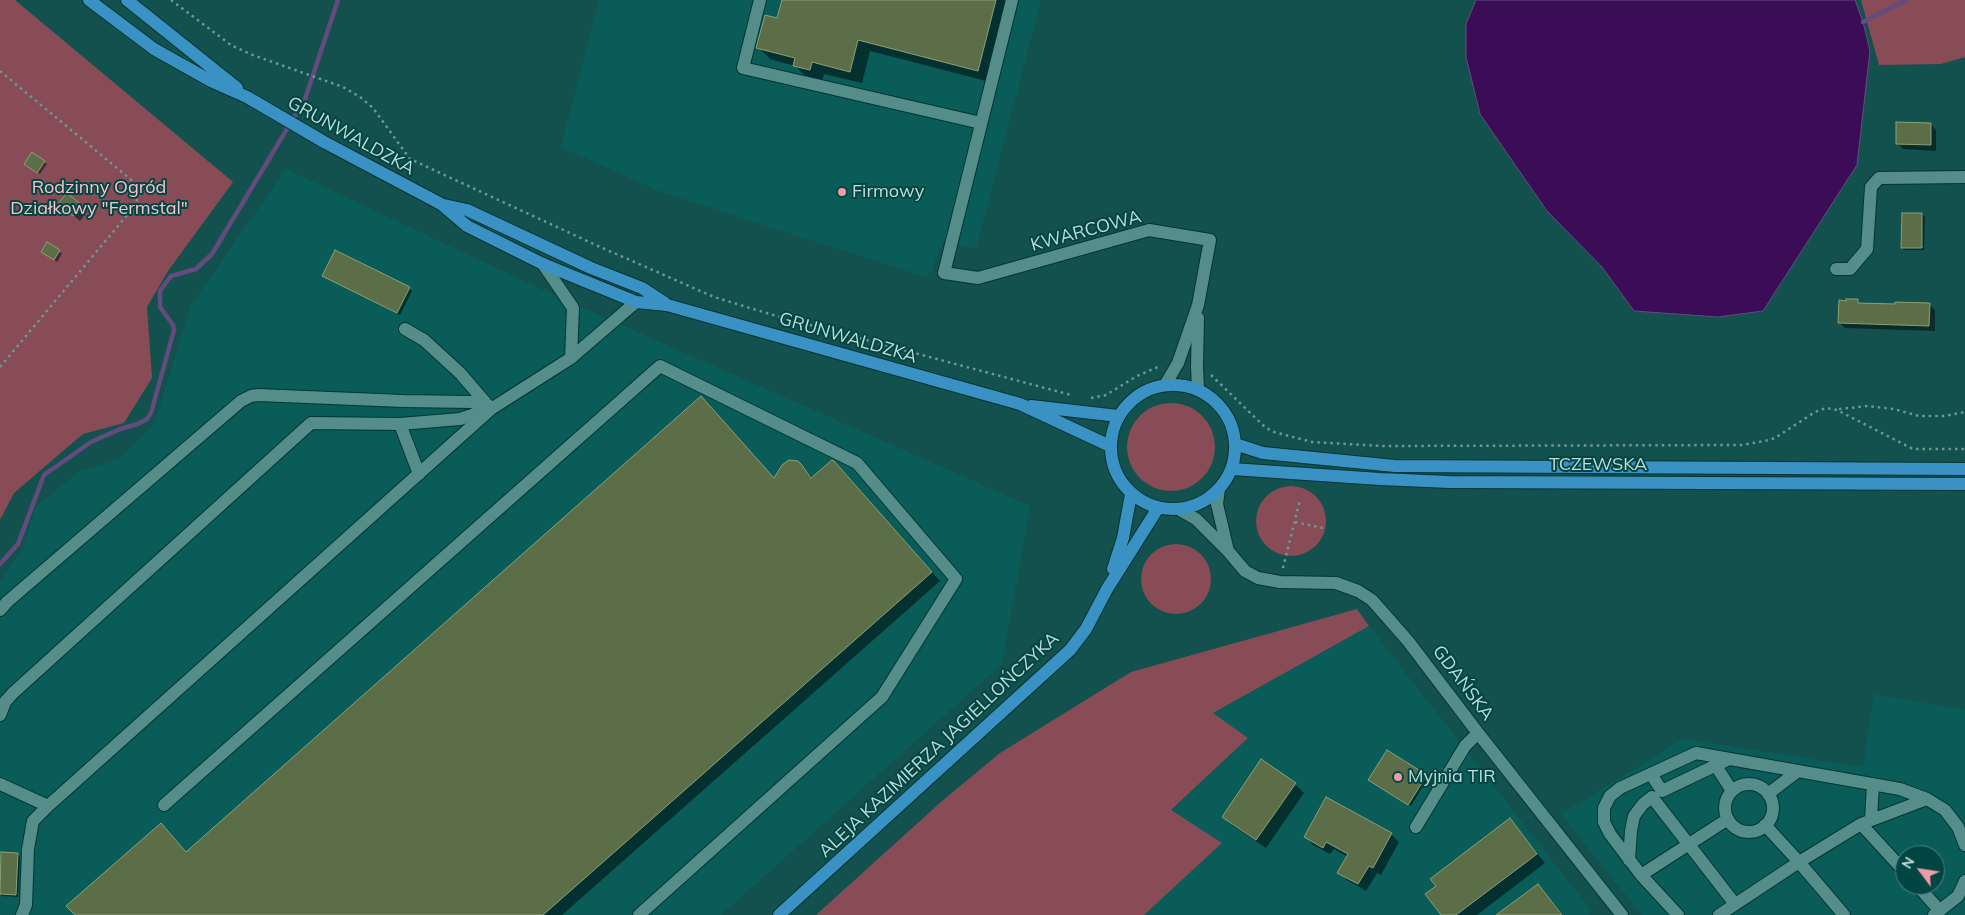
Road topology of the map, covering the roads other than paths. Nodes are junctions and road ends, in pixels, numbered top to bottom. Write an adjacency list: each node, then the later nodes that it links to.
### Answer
1 (89, 0): 5 (main road, GRUNWALDZKA)
2 (127, 0): 5 (main road, GRUNWALDZKA)
3 (760, 0): 6 (street)
4 (1012, 0): 6 (street)
5 (247, 97): 8 (main road, GRUNWALDZKA)
6 (981, 123): 13 (street, KWARCOWA)
7 (1965, 177): 10 (street)
8 (441, 204): 9 (main road, GRUNWALDZKA); 12 (main road, GRUNWALDZKA)
9 (543, 264): 11 (main road, GRUNWALDZKA); 15 (street)
10 (1836, 269)
11 (636, 302): 12 (main road, GRUNWALDZKA); 15 (street)
12 (666, 305): 18 (main road, GRUNWALDZKA)
13 (1198, 305): 16 (street, KWARCOWA); 17 (street, KWARCOWA)
14 (405, 329): 19 (street)
15 (571, 358): 19 (street)
16 (1165, 385): 17 (main road); 20 (main road)
17 (1198, 390): 22 (main road)
18 (1020, 404): 20 (main road, GRUNWALDZKA); 23 (main road, GRUNWALDZKA)
19 (491, 408): 21 (street); 26 (street); 34 (street)
20 (1118, 416): 23 (main road)
21 (400, 424): 26 (street); 35 (street)
22 (1235, 444): 24 (main road); 25 (main road, TCZEWSKA)
23 (1110, 446): 29 (main road)
24 (1232, 469): 27 (main road, TCZEWSKA); 28 (main road)
25 (1965, 469)
26 (419, 474): 48 (street)
27 (1965, 484)
28 (1220, 489): 31 (main road); 32 (street, GDAŃSKA)
29 (1131, 494): 30 (main road); 33 (main road, ALEJA KAZIMIERZA JAGIELLOŃCZYKA)
30 (1158, 508): 31 (main road); 33 (main road, ALEJA KAZIMIERZA JAGIELLOŃCZYKA)
31 (1180, 510): 32 (street, GDAŃSKA)
32 (1228, 551): 36 (street, GDAŃSKA)
33 (1107, 588): 66 (main road, ALEJA KAZIMIERZA JAGIELLOŃCZYKA)
34 (0, 610)
35 (0, 715)
36 (1478, 733): 52 (street); 62 (street, GDAŃSKA)
37 (1729, 758): 38 (street); 39 (street); 40 (street)
38 (1716, 766): 43 (street); 44 (street)
39 (1798, 771): 42 (street); 45 (street)
40 (1651, 774): 44 (street); 56 (street)
41 (0, 784): 48 (street)
42 (1873, 784): 46 (street); 50 (street)
43 (1732, 791): 45 (street); 49 (street)
44 (1657, 794): 53 (street); 56 (street)
45 (1768, 794): 51 (street)
46 (1927, 799): 50 (street); 54 (street)
47 (164, 805): 65 (street)
48 (48, 806): 64 (street)
49 (1728, 819): 51 (street); 53 (street)
50 (1866, 822): 55 (street); 57 (street)
51 (1765, 825): 57 (street)
52 (1416, 827)
53 (1689, 844): 58 (street); 61 (street)
54 (1965, 845)
55 (1895, 859)
56 (1629, 860): 58 (street)
57 (1800, 862): 61 (street); 69 (street)
58 (1641, 875): 67 (street)
59 (1965, 881): 63 (street)
60 (1924, 895): 63 (street)
61 (1736, 904): 68 (street)
62 (1616, 913)
63 (1937, 913)
64 (22, 915)
65 (639, 915)
66 (779, 915)
67 (1678, 915)
68 (1719, 915)
69 (1844, 915)

